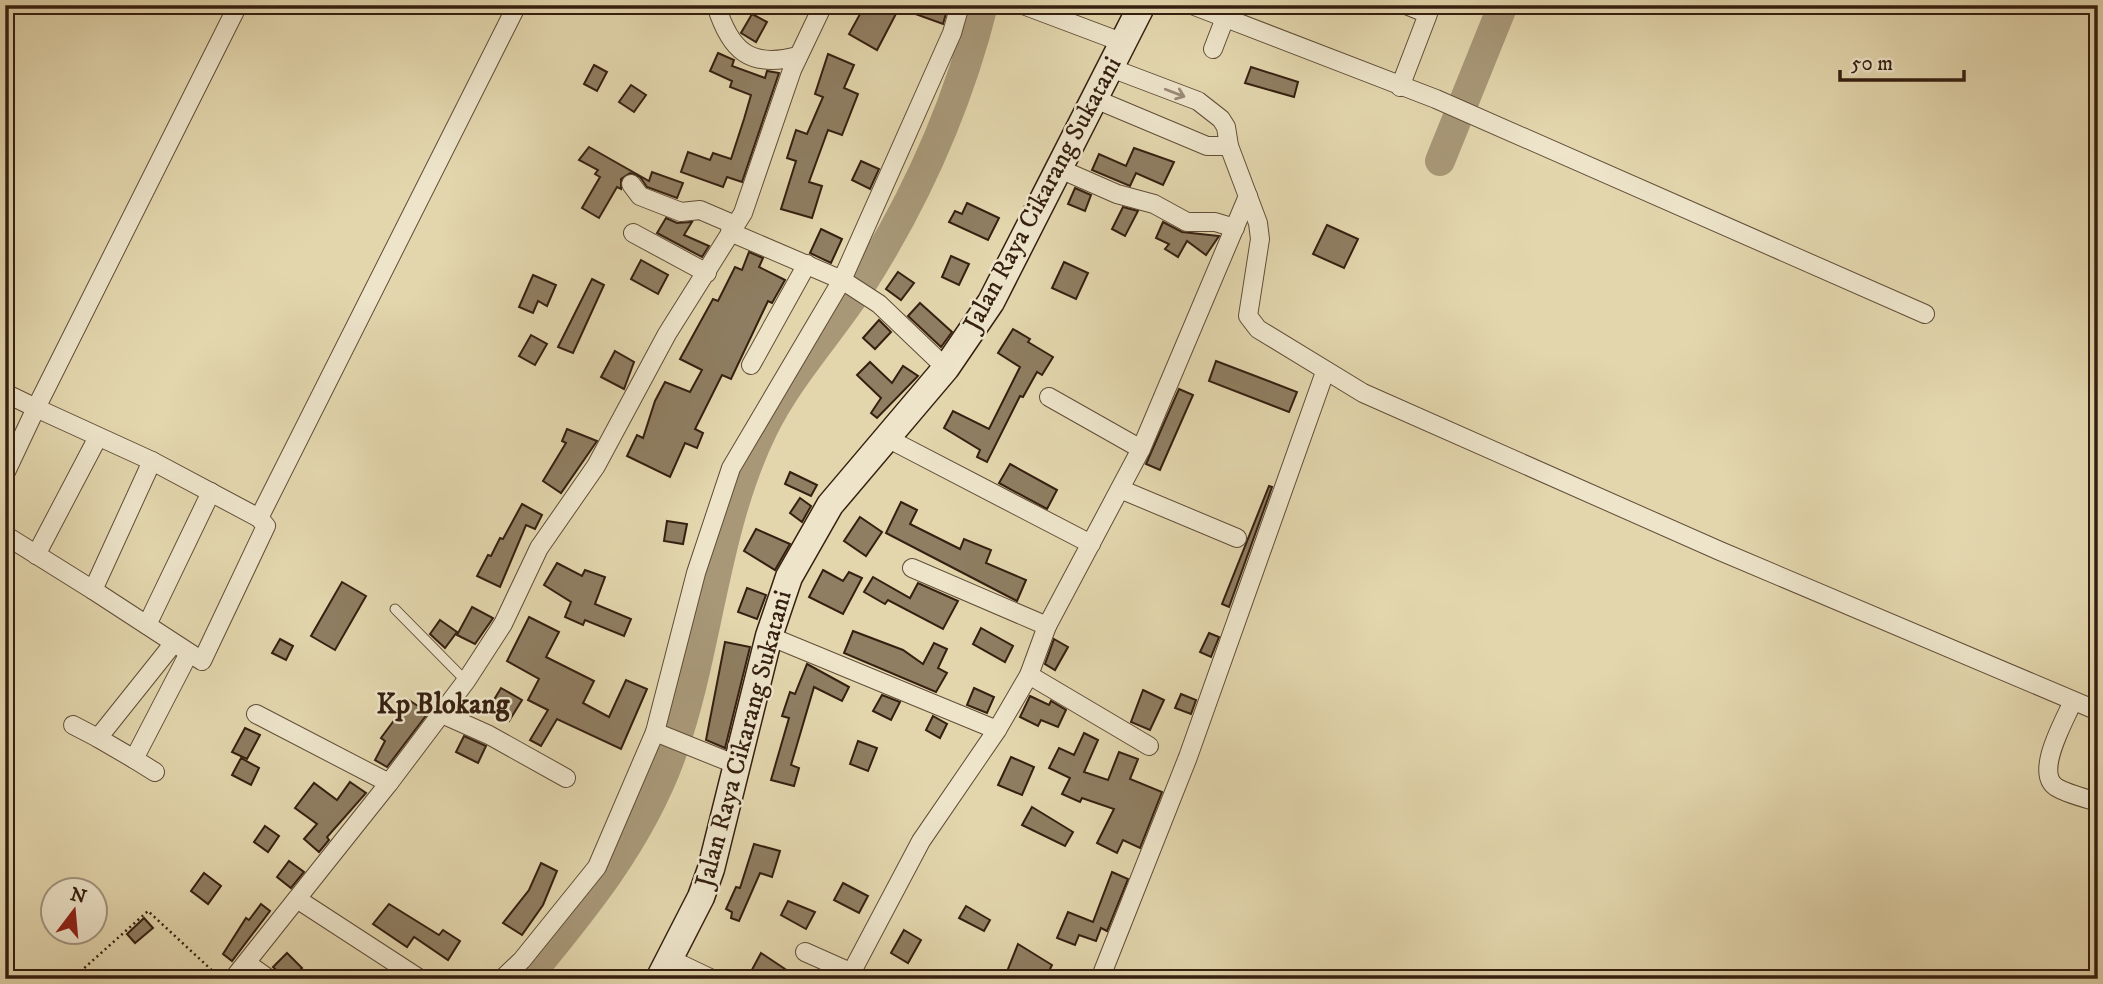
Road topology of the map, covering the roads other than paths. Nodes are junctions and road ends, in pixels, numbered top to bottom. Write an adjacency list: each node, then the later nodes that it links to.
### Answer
1 (238, 5): 34 (street)
2 (517, 5): 42 (street)
3 (716, 5): 14 (street)
4 (823, 5): 14 (street)
5 (960, 5): 27 (street)
6 (1023, 5): 12 (street)
7 (1142, 5): 12 (main road, Jalan Raya Cikarang Sukatani)
8 (1192, 5): 11 (street)
9 (1406, 5): 10 (street)
10 (1430, 9): 16 (street)
11 (1228, 12): 13 (street); 16 (street)
12 (1124, 43): 15 (main road, Jalan Raya Cikarang Sukatani)
13 (1213, 49)
14 (798, 56): 22 (street)
15 (1111, 68): 17 (main road, Jalan Raya Cikarang Sukatani); 18 (street, one-way to 18)
16 (1401, 87): 28 (street)
17 (1096, 99): 18 (street); 19 (main road, Jalan Raya Cikarang Sukatani)
18 (1229, 146): 21 (street)
19 (1060, 169): 23 (street); 30 (main road, Jalan Raya Cikarang Sukatani)
20 (631, 184): 22 (street)
21 (1248, 195): 23 (street); 31 (street)
22 (732, 228): 25 (street); 26 (street)
23 (1235, 228): 37 (street)
24 (633, 233): 26 (street)
25 (807, 264): 27 (street); 29 (street)
26 (707, 272): 56 (street)
27 (844, 282): 30 (street); 63 (street)
28 (1925, 314)
29 (751, 365)
30 (946, 368): 36 (main road, Jalan Raya Cikarang Sukatani)
31 (1329, 374): 57 (street); 82 (street)
32 (5, 393): 34 (street)
33 (1049, 397): 37 (street)
34 (36, 408): 35 (street); 39 (street)
35 (98, 436): 38 (street); 46 (street)
36 (885, 437): 45 (street); 52 (main road, Jalan Raya Cikarang Sukatani)
37 (1141, 449): 40 (street)
38 (152, 461): 41 (street); 48 (street)
39 (5, 474)
40 (1120, 489): 44 (street); 45 (street)
41 (211, 492): 42 (street); 50 (street)
42 (259, 518): 54 (street)
43 (5, 535): 46 (street)
44 (1237, 538)
45 (1091, 544): 51 (street)
46 (36, 555): 48 (street)
47 (912, 568): 51 (street)
48 (93, 590): 50 (street)
49 (395, 609): 56 (lane)
50 (147, 625): 53 (street)
51 (1047, 626): 55 (street)
52 (769, 636): 62 (street); 67 (main road, Jalan Raya Cikarang Sukatani)
53 (173, 644): 54 (street); 64 (street)
54 (189, 653): 66 (street)
55 (1030, 675): 62 (street); 65 (street)
56 (466, 681): 60 (street)
57 (2073, 701): 58 (street); 71 (street)
58 (2098, 711)
59 (256, 714): 70 (street)
60 (442, 714): 69 (street); 70 (street)
61 (73, 725): 64 (street)
62 (997, 730): 76 (street)
63 (659, 734): 67 (street); 80 (street)
64 (98, 738): 66 (street)
65 (1149, 746)
66 (134, 759): 68 (street)
67 (737, 765): 75 (main road, Jalan Raya Cikarang Sukatani)
68 (155, 772)
69 (566, 778)
70 (389, 783): 72 (street)
71 (2098, 802)
72 (297, 899): 74 (street); 79 (street)
73 (805, 952): 76 (street)
74 (248, 964): 77 (street); 78 (street)
75 (665, 969): 81 (street)
76 (849, 976)
77 (233, 979)
78 (269, 979)
79 (420, 979)
80 (502, 979)
81 (712, 979)
82 (1100, 979)

